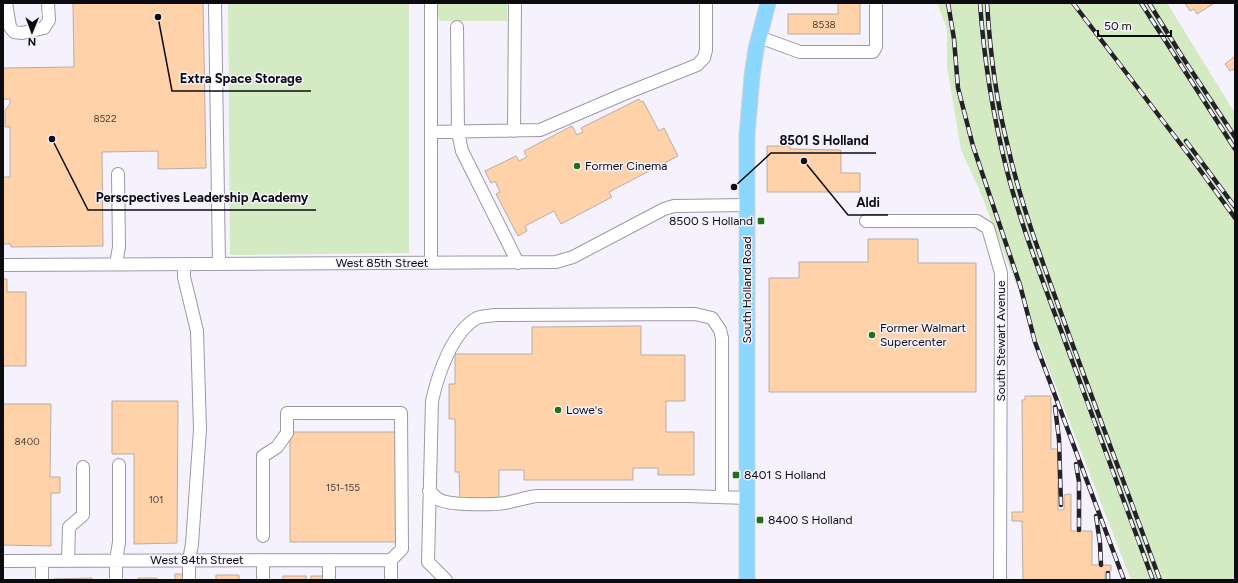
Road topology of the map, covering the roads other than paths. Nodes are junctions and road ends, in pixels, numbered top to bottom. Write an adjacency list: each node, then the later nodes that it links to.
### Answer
1 (6, 3): 2 (street)
2 (48, 3)
3 (216, 3): 21 (street)
4 (431, 3): 12 (street)
5 (515, 3): 11 (street)
6 (706, 3): 11 (street)
7 (768, 3): 10 (main road, South Holland Road)
8 (876, 3): 10 (street)
9 (457, 27): 13 (street)
10 (759, 37): 15 (main road, South Holland Road)
11 (514, 131): 13 (street)
12 (431, 132): 13 (street); 18 (street)
13 (458, 132): 17 (street)
14 (118, 174): 19 (street)
15 (747, 206): 17 (street, West 85th Street); 27 (main road, South Holland Road)
16 (866, 221): 45 (street, South Stewart Avenue)
17 (518, 262): 18 (street, West 85th Street)
18 (431, 263): 21 (street, West 85th Street)
19 (116, 264): 20 (street, West 85th Street); 22 (street, West 85th Street)
20 (184, 264): 21 (street, West 85th Street); 29 (street)
21 (219, 264)
22 (3, 265)
23 (119, 465): 36 (street)
24 (83, 467): 35 (street)
25 (429, 491): 26 (street); 26 (street); 43 (street)
26 (722, 497): 27 (street)
27 (747, 498): 44 (main road, South Holland Road)
28 (262, 536): 32 (street)
29 (189, 560): 30 (street, West 84th Street); 36 (street, West 84th Street); 39 (street)
30 (263, 560): 31 (street, West 84th Street); 40 (street)
31 (329, 560): 32 (street, West 84th Street); 41 (street)
32 (391, 560): 42 (street)
33 (3, 561): 34 (street, West 84th Street)
34 (42, 561): 35 (street, West 84th Street); 37 (street)
35 (68, 561): 36 (street, West 84th Street)
36 (116, 561): 38 (street)
37 (42, 580)
38 (116, 580)
39 (189, 580)
40 (263, 580)
41 (329, 580)
42 (391, 580)
43 (446, 580)
44 (748, 580)
45 (1000, 580)

